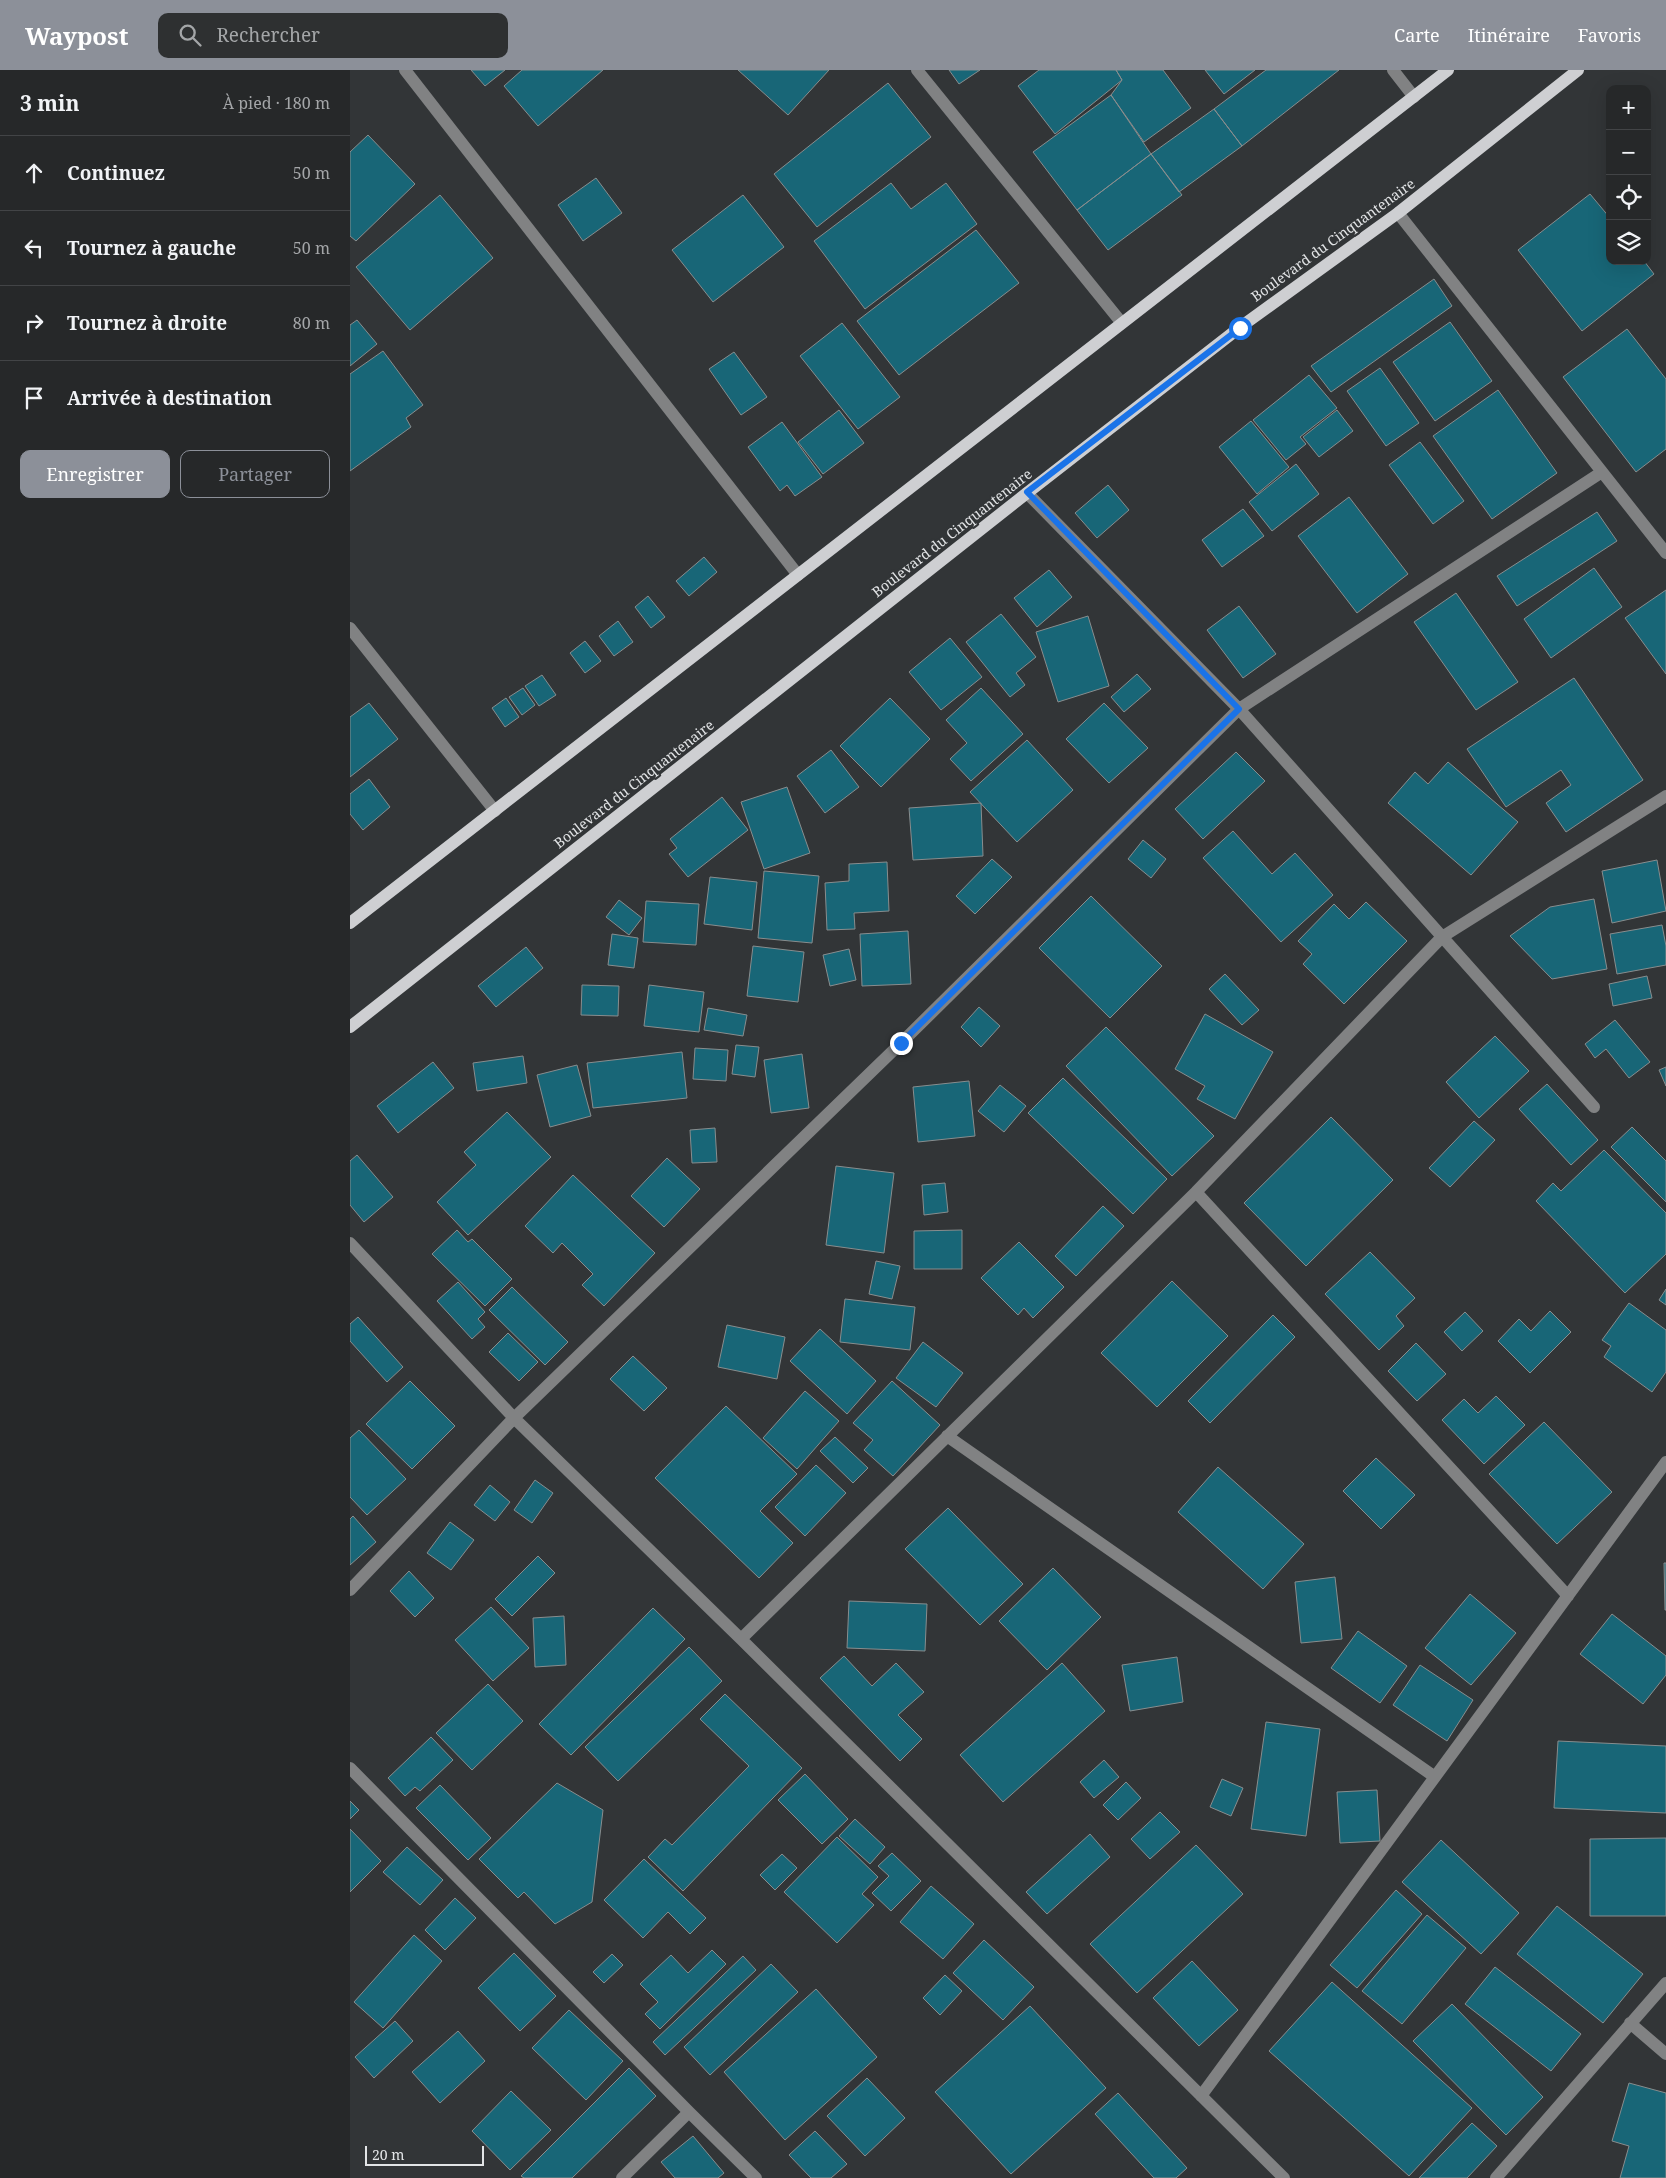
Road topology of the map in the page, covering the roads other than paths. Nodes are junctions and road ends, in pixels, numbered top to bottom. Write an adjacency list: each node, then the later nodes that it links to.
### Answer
1 (405, 70): 12 (street)
2 (917, 70): 8 (street)
3 (1393, 70): 6 (street)
4 (1448, 70): 6 (main road)
5 (1578, 70): 7 (main road, Boulevard du Cinquantenaire)
6 (1414, 97): 8 (main road)
7 (1398, 213): 9 (street); 10 (main road, Boulevard du Cinquantenaire)
8 (1121, 322): 12 (main road)
9 (1602, 472): 11 (street); 14 (street)
10 (1027, 492): 14 (street); 19 (main road, Boulevard du Cinquantenaire)
11 (1666, 553)
12 (798, 575): 16 (main road)
13 (350, 628): 16 (street)
14 (1239, 709): 18 (street); 23 (street)
15 (1666, 796): 18 (street)
16 (495, 811): 17 (main road)
17 (350, 923)
18 (1442, 937): 20 (street); 21 (street)
19 (350, 1027)
20 (1594, 1107)
21 (1196, 1192): 24 (street); 27 (street)
22 (350, 1243): 23 (street)
23 (514, 1418): 26 (street); 28 (street)
24 (947, 1436): 28 (street); 30 (street)
25 (1666, 1462): 27 (street)
26 (350, 1590)
27 (1568, 1596): 30 (street)
28 (741, 1639): 34 (street)
29 (350, 1768): 35 (street)
30 (1434, 1777): 34 (street)
31 (1666, 1983): 32 (street)
32 (1630, 2023): 33 (street); 39 (street)
33 (1666, 2054)
34 (1201, 2096): 38 (street)
35 (689, 2112): 36 (street); 37 (street)
36 (622, 2178)
37 (756, 2178)
38 (1284, 2178)
39 (1496, 2178)

